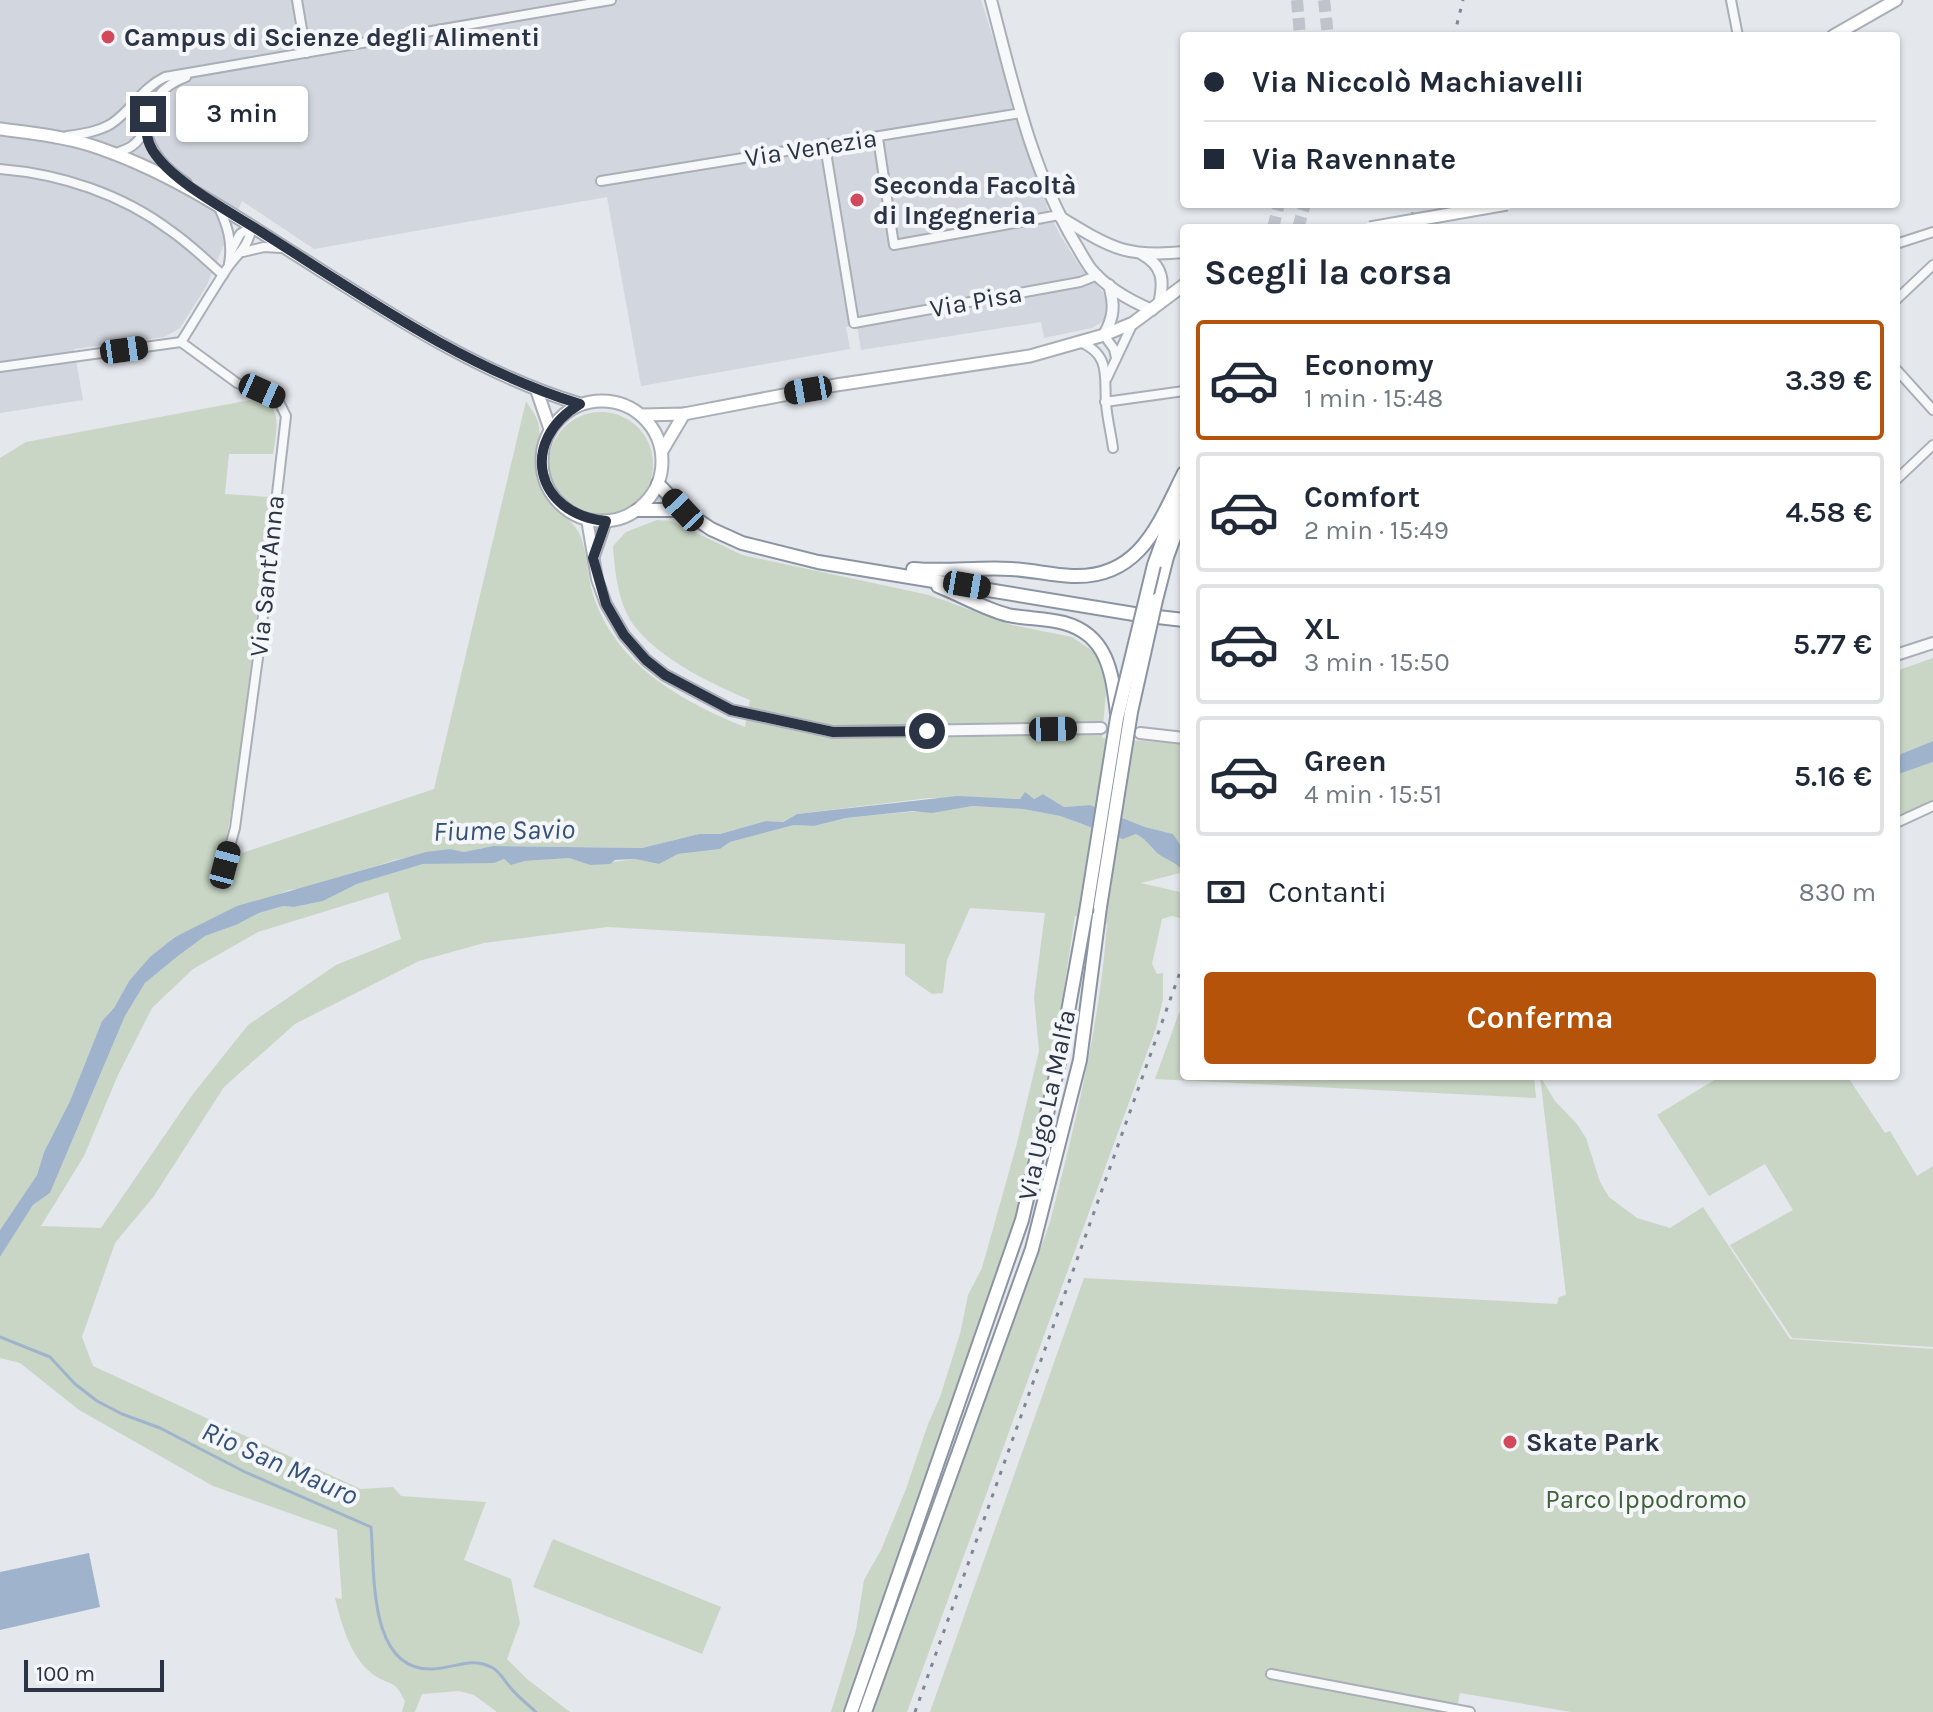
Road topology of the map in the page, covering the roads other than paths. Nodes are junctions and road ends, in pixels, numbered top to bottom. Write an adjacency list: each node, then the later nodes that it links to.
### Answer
1 (297, 0): 8 (street)
2 (611, 0): 8 (street)
3 (991, 0): 10 (street)
4 (1731, 0): 6 (street)
5 (1896, 0): 7 (main road)
6 (1737, 32)
7 (1840, 32)
8 (306, 53): 9 (street)
9 (204, 71): 11 (street); 13 (street)
10 (1021, 113): 14 (street, Via Venezia); 21 (street)
11 (145, 127): 16 (street); 19 (street)
12 (0, 129): 13 (main road)
13 (60, 137): 16 (main road)
14 (878, 138): 15 (street, Via Venezia); 21 (street)
15 (825, 146): 18 (street, Via Venezia); 34 (street, Via Pisa)
16 (115, 154): 19 (main road)
17 (0, 169): 33 (street)
18 (601, 181)
19 (214, 201): 23 (main road); 26 (street)
20 (1484, 208): 22 (main road, bridge)
21 (1059, 215): 30 (street); 34 (street)
22 (1393, 224)
23 (252, 226): 26 (street); 27 (main road); 28 (street)
24 (1933, 232): 25 (street)
25 (1900, 243)
26 (232, 250): 31 (street)
27 (289, 250): 28 (street); 47 (main road)
28 (242, 252): 31 (street)
29 (1180, 252): 30 (street)
30 (1140, 254): 38 (street)
31 (229, 265): 33 (street)
32 (1933, 265): 37 (street)
33 (223, 275): 41 (street)
34 (1098, 275): 35 (street)
35 (1109, 285): 38 (street); 40 (street)
36 (1180, 288): 38 (main road)
37 (1900, 296)
38 (1156, 307): 39 (main road)
39 (1133, 323): 40 (main road); 43 (street)
40 (1104, 335): 42 (main road); 43 (street)
41 (181, 342): 44 (street); 81 (street, Via Sant'Anna)
42 (1080, 342): 46 (street); 52 (main road)
43 (1116, 359): 46 (street)
44 (0, 367)
45 (1900, 373): 51 (street)
46 (1107, 378): 49 (street)
47 (537, 391): 50 (main road); 54 (main road)
48 (1180, 392): 49 (street)
49 (1105, 402): 56 (street)
50 (580, 404): 53 (main road); 54 (main road)
51 (1933, 410)
52 (684, 414): 53 (main road); 57 (main road)
53 (642, 415): 57 (main road)
54 (550, 429): 64 (main road)
55 (1933, 445): 58 (street)
56 (1113, 448)
57 (662, 451): 60 (main road)
58 (1900, 476)
59 (1180, 481): 69 (highway)
60 (658, 484): 62 (main road); 63 (highway)
61 (1180, 494): 75 (highway, Via Ugo La Malfa, bridge)
62 (638, 510): 63 (highway); 65 (main road)
63 (683, 510): 69 (highway)
64 (587, 519): 65 (main road); 68 (street)
65 (606, 521): 68 (street)
66 (1180, 521): 71 (highway, Via Ugo La Malfa)
67 (1180, 543): 71 (highway)
68 (593, 558): 76 (street)
69 (818, 562): 70 (highway)
70 (909, 575): 72 (highway); 75 (highway, bridge)
71 (1156, 600): 85 (highway, Via Ugo La Malfa, bridge)
72 (1180, 620)
73 (1933, 643): 74 (street)
74 (1900, 654)
75 (1117, 718): 84 (highway, Via Ugo La Malfa, bridge)
76 (1101, 728)
77 (1140, 733): 78 (street)
78 (1180, 738)
79 (1933, 806): 80 (street)
80 (1900, 821)
81 (225, 865)
82 (1271, 1674): 83 (street)
83 (1465, 1711)
84 (851, 1712)
85 (865, 1712)

